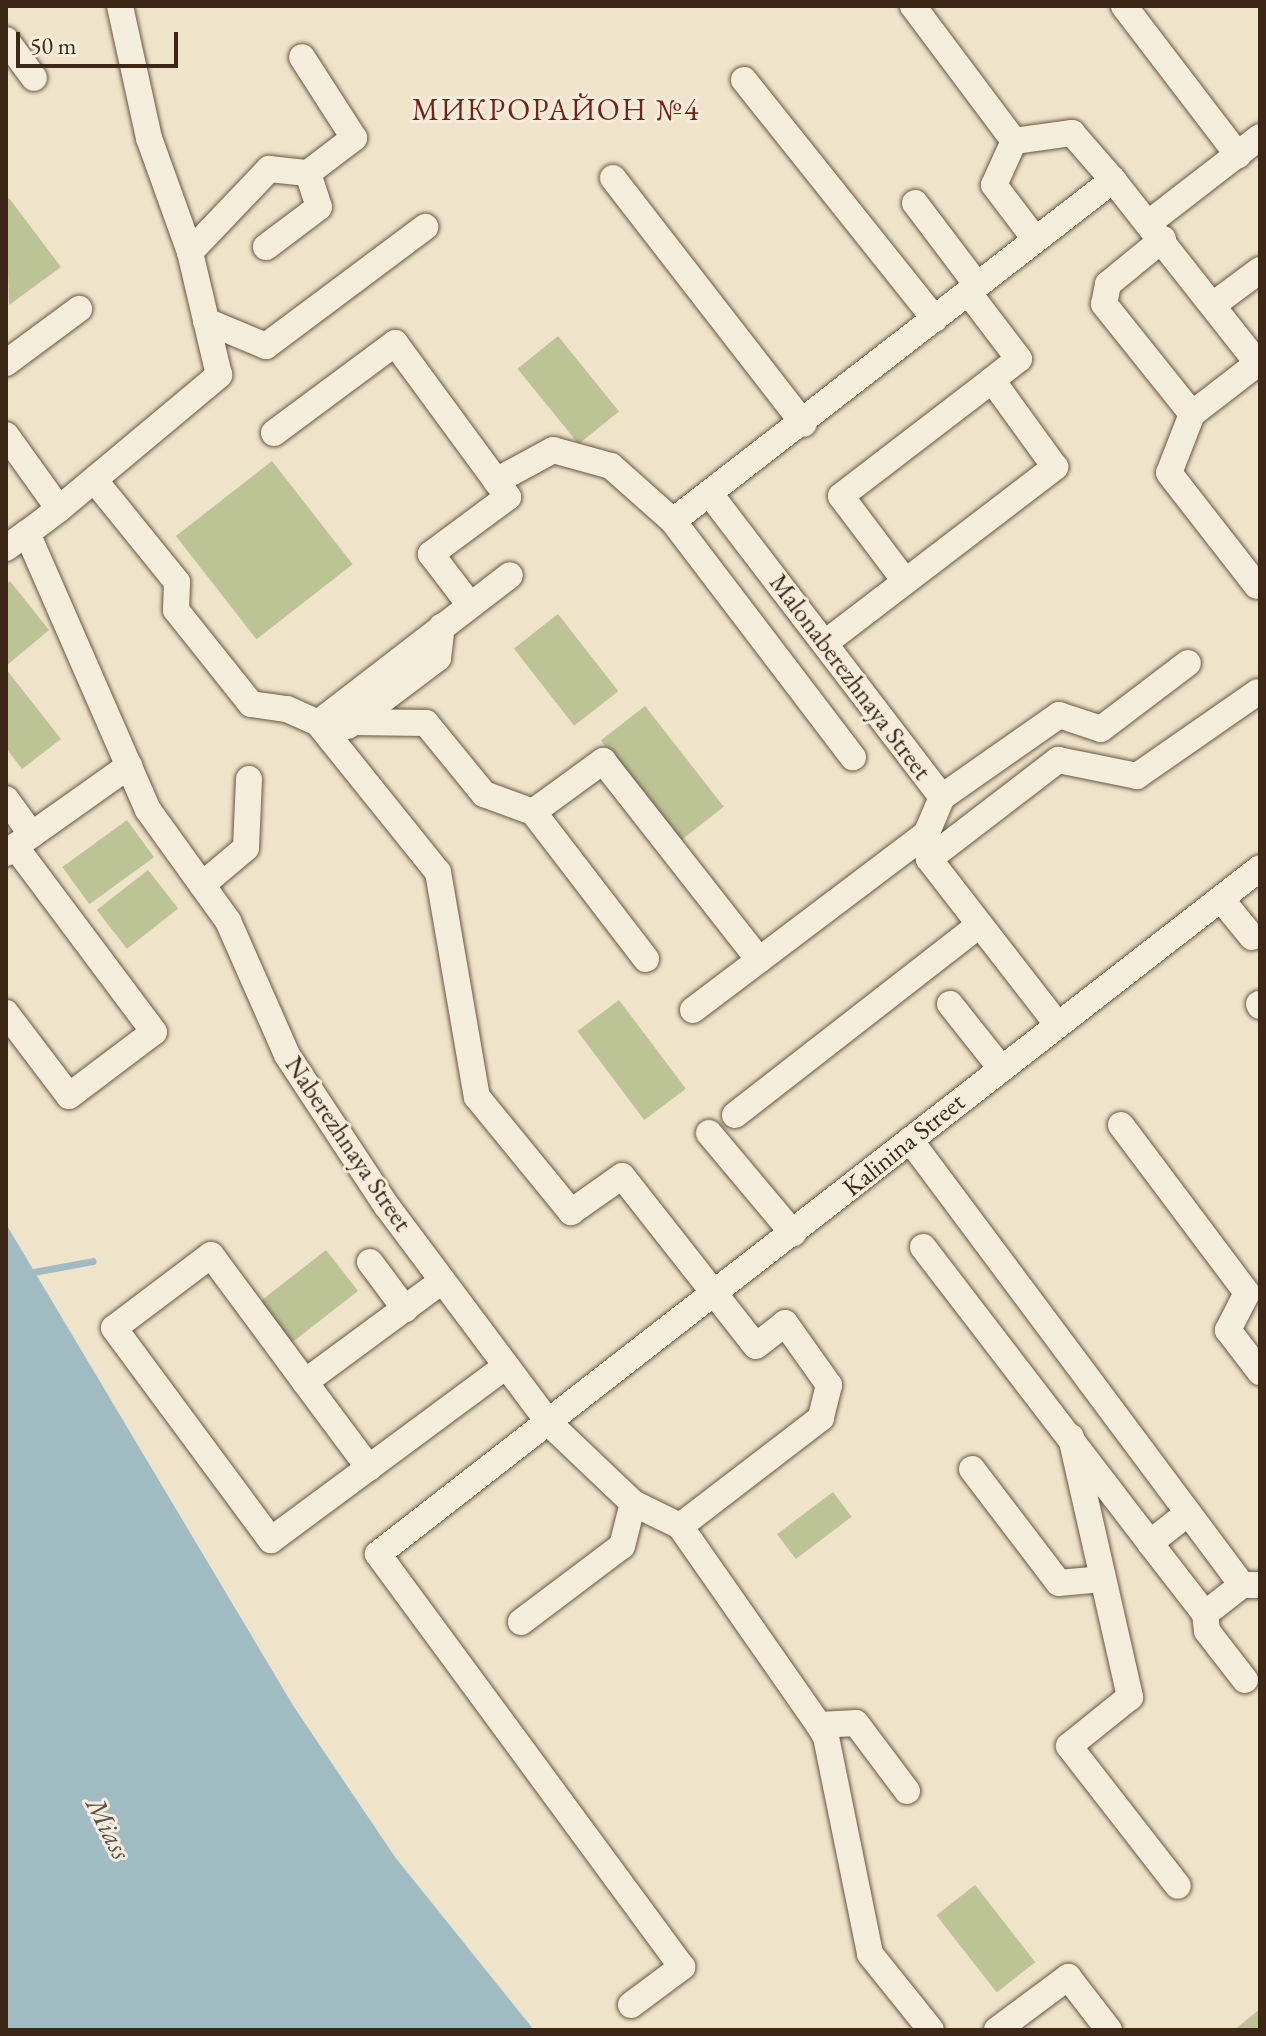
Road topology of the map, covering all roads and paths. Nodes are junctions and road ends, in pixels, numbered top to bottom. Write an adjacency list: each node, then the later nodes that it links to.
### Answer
1 (120, 6): 19 (street)
2 (913, 6): 9 (street)
3 (1124, 6): 10 (street)
4 (6, 40): 6 (street)
5 (302, 57): 11 (street)
6 (34, 78)
7 (744, 80): 24 (street)
8 (1260, 137): 10 (street)
9 (1014, 141): 13 (street); 17 (street)
10 (1238, 155): 16 (street)
11 (308, 173): 18 (street); 19 (street)
12 (613, 178): 30 (street)
13 (1113, 180): 16 (street); 17 (street)
14 (915, 203): 21 (street)
15 (425, 227): 25 (street)
16 (1156, 231): 22 (street); 29 (street)
17 (1035, 239): 21 (street)
18 (266, 247)
19 (190, 252): 25 (street)
20 (1260, 270): 22 (street)
21 (973, 289): 24 (street); 28 (street)
22 (1213, 305): 27 (street)
23 (79, 309): 26 (street)
24 (935, 319): 30 (street)
25 (206, 321): 34 (street)
26 (6, 363)
27 (1259, 365): 29 (street)
28 (992, 380): 41 (street); 41 (street)
29 (1192, 414): 42 (street)
30 (804, 424): 35 (street)
31 (274, 433): 33 (street)
32 (6, 435): 36 (street)
33 (496, 481): 37 (street); 43 (street)
34 (96, 482): 36 (street); 49 (street)
35 (710, 494): 37 (street); 45 (street, Malonaberezhnaya Street)
36 (59, 509): 38 (street)
37 (673, 521): 50 (street)
38 (27, 533): 39 (street); 51 (street, Naberezhnaya Street)
39 (6, 548)
40 (510, 575): 43 (street)
41 (905, 581): 45 (street)
42 (1257, 586)
43 (470, 605): 44 (street)
44 (442, 626): 48 (street); 49 (street)
45 (825, 643): 53 (street, Malonaberezhnaya Street)
46 (1188, 663): 53 (street)
47 (1258, 692): 58 (street)
48 (353, 722): 49 (street); 55 (street)
49 (325, 731): 79 (street)
50 (853, 757)
51 (129, 766): 57 (street); 60 (street, Naberezhnaya Street)
52 (249, 779): 60 (street)
53 (942, 797): 56 (street, Malonaberezhnaya Street)
54 (6, 799): 57 (street)
55 (533, 812): 64 (street); 65 (street)
56 (927, 833): 58 (street, Malonaberezhnaya Street); 65 (street)
57 (18, 845): 68 (street)
58 (929, 859): 62 (street)
59 (1260, 868): 61 (street, Kalinina Street)
60 (202, 885): 78 (street, Naberezhnaya Street)
61 (1221, 899): 63 (street); 69 (street, Kalinina Street)
62 (979, 925): 69 (street); 71 (street)
63 (1252, 937)
64 (646, 959)
65 (759, 960): 67 (street)
66 (950, 1004): 70 (street)
67 (693, 1010)
68 (6, 1013)
69 (1056, 1023): 70 (street, Kalinina Street)
70 (1000, 1067): 74 (street, Kalinina Street)
71 (735, 1115)
72 (1121, 1125): 82 (street)
73 (709, 1133): 75 (street)
74 (910, 1140): 75 (street, Kalinina Street); 89 (street)
75 (793, 1233): 79 (street, Kalinina Street)
76 (923, 1247): 85 (street)
77 (370, 1262): 80 (street)
78 (442, 1281): 80 (street); 81 (street, Naberezhnaya Street)
79 (716, 1293): 84 (street, Kalinina Street); 90 (street)
80 (405, 1309): 83 (street)
81 (505, 1367): 84 (street, Naberezhnaya Street); 86 (street)
82 (1260, 1372)
83 (305, 1382): 86 (street); 86 (street)
84 (549, 1423): 88 (street, Naberezhnaya Street); 100 (street, Kalinina Street)
85 (1071, 1437): 91 (street); 92 (street)
86 (369, 1468)
87 (972, 1469): 92 (street)
88 (633, 1503): 90 (street, Naberezhnaya Street); 95 (street)
89 (1188, 1513): 91 (street); 93 (street)
90 (680, 1526): 97 (street)
91 (1150, 1543): 94 (street)
92 (1103, 1579): 99 (street)
93 (1251, 1585): 94 (street)
94 (1205, 1614): 96 (street)
95 (521, 1622)
96 (1245, 1680)
97 (819, 1725): 98 (street); 101 (street)
98 (907, 1791)
99 (1178, 1886)
100 (631, 2005)
101 (931, 2030)
102 (997, 2030): 103 (street)
103 (1109, 2030)

